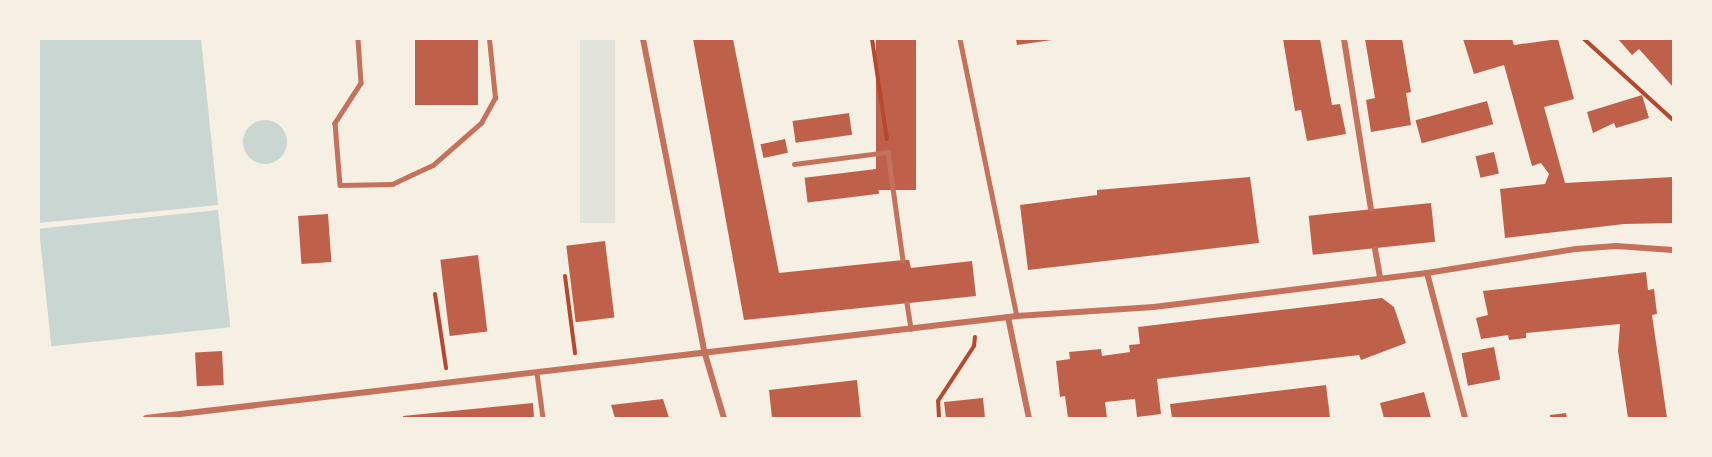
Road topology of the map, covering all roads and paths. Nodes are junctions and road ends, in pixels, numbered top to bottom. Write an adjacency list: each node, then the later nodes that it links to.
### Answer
1 (358, 39): 2 (lane)
2 (489, 39)
3 (643, 39): 24 (street)
4 (872, 39): 9 (path)
5 (960, 39): 20 (lane)
6 (1344, 39): 11 (street)
7 (1584, 39): 8 (path)
8 (1673, 120)
9 (888, 152): 10 (lane); 14 (lane)
10 (794, 164)
11 (1371, 209)
12 (1375, 249): 17 (street)
13 (1673, 250): 15 (street)
14 (903, 260)
15 (1427, 273): 17 (street); 34 (street)
16 (565, 276): 25 (path)
17 (1380, 277): 20 (street)
18 (435, 294): 27 (path)
19 (908, 303): 23 (lane)
20 (1017, 316): 21 (street)
21 (1008, 317): 22 (street); 33 (street)
22 (977, 321): 23 (street); 32 (path)
23 (911, 329): 24 (street)
24 (705, 354): 25 (street); 31 (street)
25 (577, 369): 26 (street)
26 (537, 374): 27 (street); 30 (lane)
27 (448, 384): 28 (street)
28 (216, 414): 29 (street)
29 (146, 418)
30 (543, 418)
31 (724, 418)
32 (939, 418)
33 (1029, 418)
34 (1465, 418)

